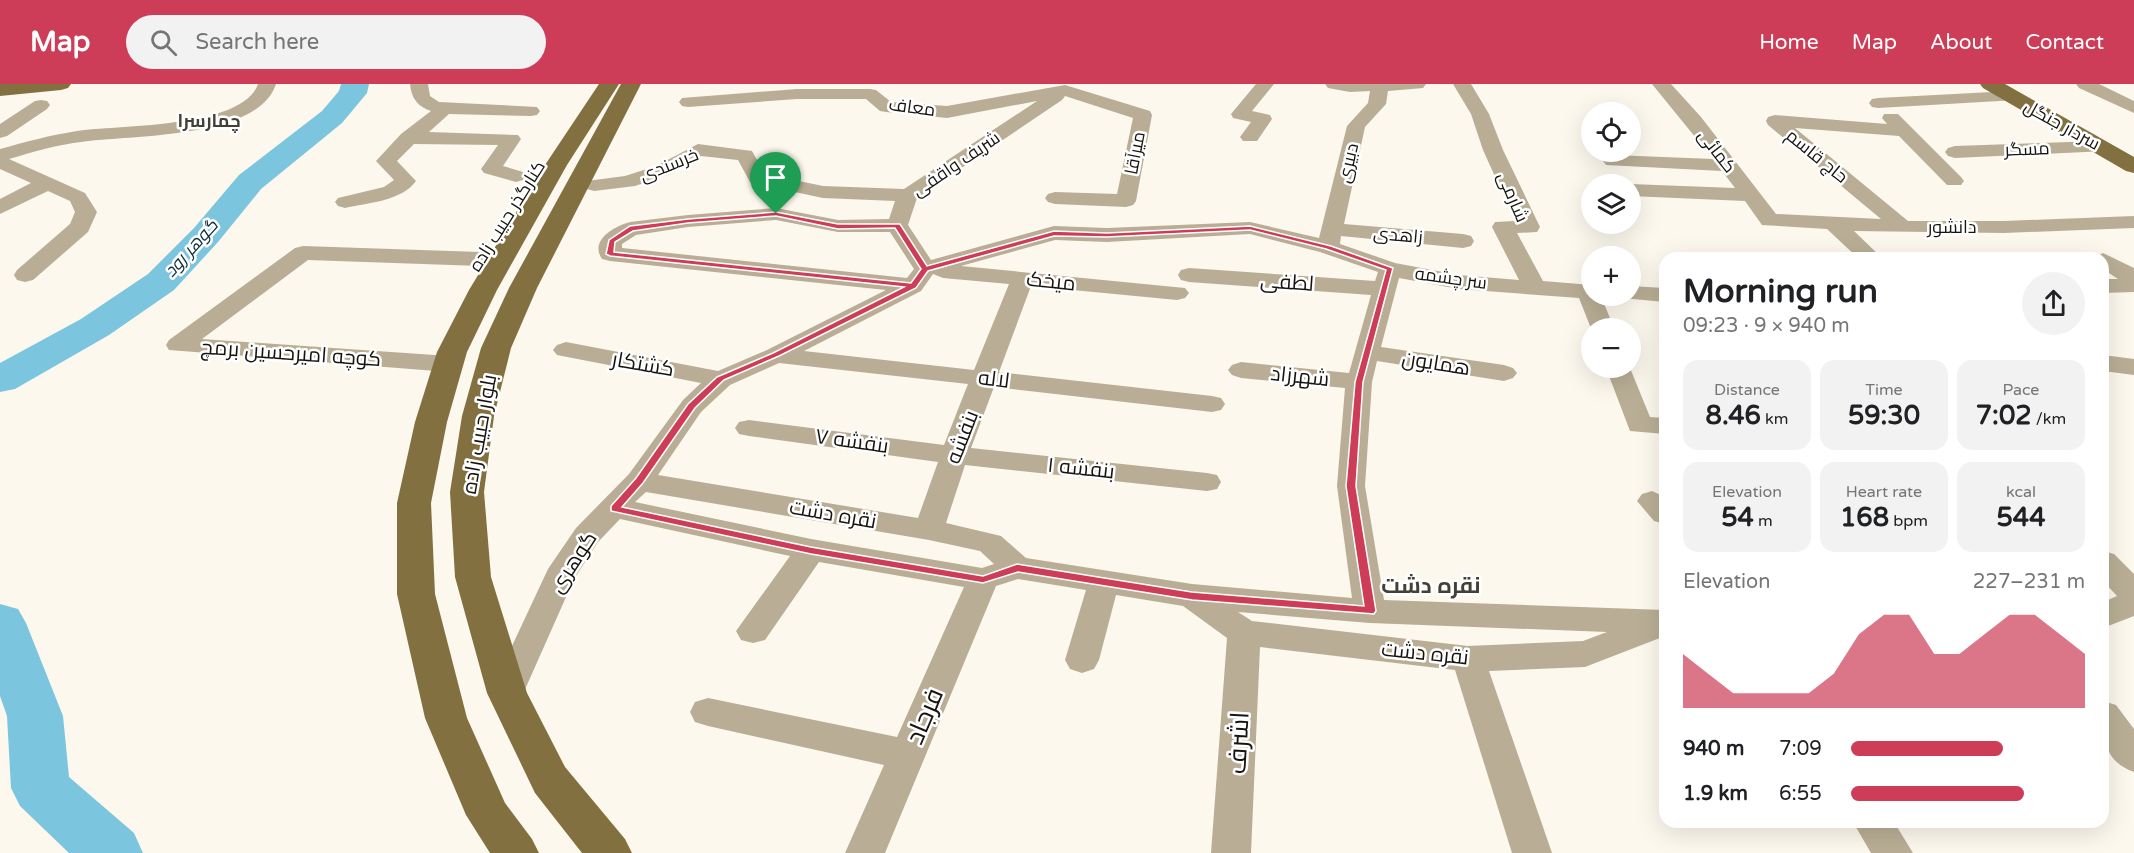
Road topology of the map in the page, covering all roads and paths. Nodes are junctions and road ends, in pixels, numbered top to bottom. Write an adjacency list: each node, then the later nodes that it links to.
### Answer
1 (61, 84): 17 (main road)
2 (267, 84): 30 (street)
3 (419, 84): 21 (street)
4 (589, 84): 53 (main road, کنارگذر حبیب زاده)
5 (609, 84): 71 (main road, بلوار حبیب زاده)
6 (631, 84): 67 (main road, بلوار حبیب زاده)
7 (646, 84): 38 (main road)
8 (1265, 84): 26 (street)
9 (1334, 84): 15 (street)
10 (1417, 84): 15 (street)
11 (1462, 84): 63 (street, شارمی)
12 (1661, 84): 32 (street, کمائی)
13 (1990, 84): 18 (main road, سردار جنگل)
14 (2085, 84): 22 (street)
15 (1380, 85): 50 (street, دبیری)
16 (1068, 87): 19 (street, معاف); 40 (street, شریف واقفی); 42 (street, میرآقا)
17 (0, 90)
18 (2011, 96): 24 (street); 28 (main road, سردار جنگل)
19 (688, 102)
20 (41, 105): 25 (street)
21 (444, 108): 23 (street); 27 (street)
22 (2134, 108)
23 (531, 111)
24 (1903, 131): 36 (street); 49 (street, حاج قاسم)
25 (0, 132)
26 (1250, 137)
27 (408, 138): 35 (street); 43 (street)
28 (2100, 147): 29 (street, مسگر); 33 (main road, سردار جنگل)
29 (1954, 152)
30 (0, 155)
31 (0, 162): 37 (street)
32 (1727, 165): 34 (street); 41 (street, کمائی)
33 (2134, 166)
34 (1621, 174)
35 (516, 176)
36 (1954, 181)
37 (48, 184): 44 (street); 55 (street)
38 (594, 185): 40 (street, خرسندی); 67 (main road)
39 (1641, 190): 41 (street)
40 (908, 195): 48 (street, شریف واقفی)
41 (1751, 195): 45 (street, کمائی)
42 (1055, 198)
43 (345, 202)
44 (0, 207)
45 (1770, 220): 47 (street, دانشور)
46 (2134, 222): 49 (street, دانشور)
47 (1833, 223): 49 (street, دانشور); 52 (street)
48 (897, 225): 56 (street); 56 (street, میخک)
49 (1903, 227)
50 (1330, 238): 51 (street, زاهدی); 56 (street, سر چشمه); 59 (street, سر چشمه)
51 (1463, 241)
52 (1864, 252)
53 (480, 259): 71 (main road, کنارگذر حبیب زاده); 71 (street, کوچه امیرحسین برمچ)
54 (2109, 263): 58 (street)
55 (25, 274)
56 (919, 278): 57 (street, میخک); 70 (street, گوهری)
57 (1023, 278): 60 (street, میخک); 77 (street, بنفشه)
58 (2134, 278)
59 (1387, 279): 60 (street, لطفی); 63 (street, سر چشمه); 69 (street)
60 (1183, 284)
61 (2134, 285): 62 (street)
62 (2109, 286)
63 (1535, 288): 64 (street, سر چشمه)
64 (1581, 291)
65 (1641, 294): 66 (street)
66 (1659, 295)
67 (496, 348): 107 (main road, بلوار حبیب زاده)
68 (566, 350): 76 (street, کشتکار)
69 (1367, 352): 75 (street, همایون); 79 (street)
70 (776, 355): 76 (street, گوهری); 77 (street, لاله)
71 (450, 358): 113 (main road, بلوار حبیب زاده)
72 (2109, 364): 73 (street)
73 (2134, 367)
74 (1241, 370): 79 (street, شهرزاد)
75 (1504, 373)
76 (721, 378): 84 (street, گوهری)
77 (984, 378): 80 (street, لاله); 83 (street, بنفشه)
78 (1622, 378): 81 (street)
79 (1359, 382): 99 (street)
80 (1212, 404)
81 (1659, 426)
82 (749, 428): 83 (street, بنفشه ۷)
83 (954, 455): 85 (street, بنفشه ۱); 89 (street, بنفشه)
84 (639, 481): 86 (street, نقره دشت); 87 (street, گوهری)
85 (1208, 482)
86 (680, 488): 88 (street); 89 (street, نقره دشت)
87 (615, 508): 88 (street, نقره دشت); 107 (street, گوهری)
88 (656, 517): 90 (street, نقره دشت)
89 (929, 530): 91 (street, نقره دشت)
90 (811, 550): 93 (street, نقره دشت); 103 (street)
91 (1017, 568): 93 (street, نقره دشت); 94 (street, نقره دشت)
92 (2109, 568): 95 (street)
93 (983, 579): 110 (street, فرجاد)
94 (1104, 582): 96 (street, نقره دشت); 106 (street)
95 (2134, 594)
96 (1192, 596): 99 (street, نقره دشت); 104 (street, نقره دشت)
97 (2109, 596): 98 (street)
98 (2134, 601): 100 (street)
99 (1370, 611): 101 (street, نقره دشت)
100 (2109, 613)
101 (1659, 622)
102 (1659, 624): 105 (street, نقره دشت)
103 (753, 631)
104 (1244, 633): 105 (street, نقره دشت); 116 (street, اشرف)
105 (1468, 659): 117 (street)
106 (1082, 660)
107 (507, 693): 114 (main road, بلوار حبیب زاده)
108 (708, 712): 110 (street)
109 (2109, 723): 111 (street)
110 (908, 755): 115 (street, فرجاد)
111 (2134, 757)
112 (1876, 828): 118 (street)
113 (516, 853)
114 (609, 853)
115 (865, 853)
116 (1231, 853)
117 (1532, 853)
118 (1893, 853)

